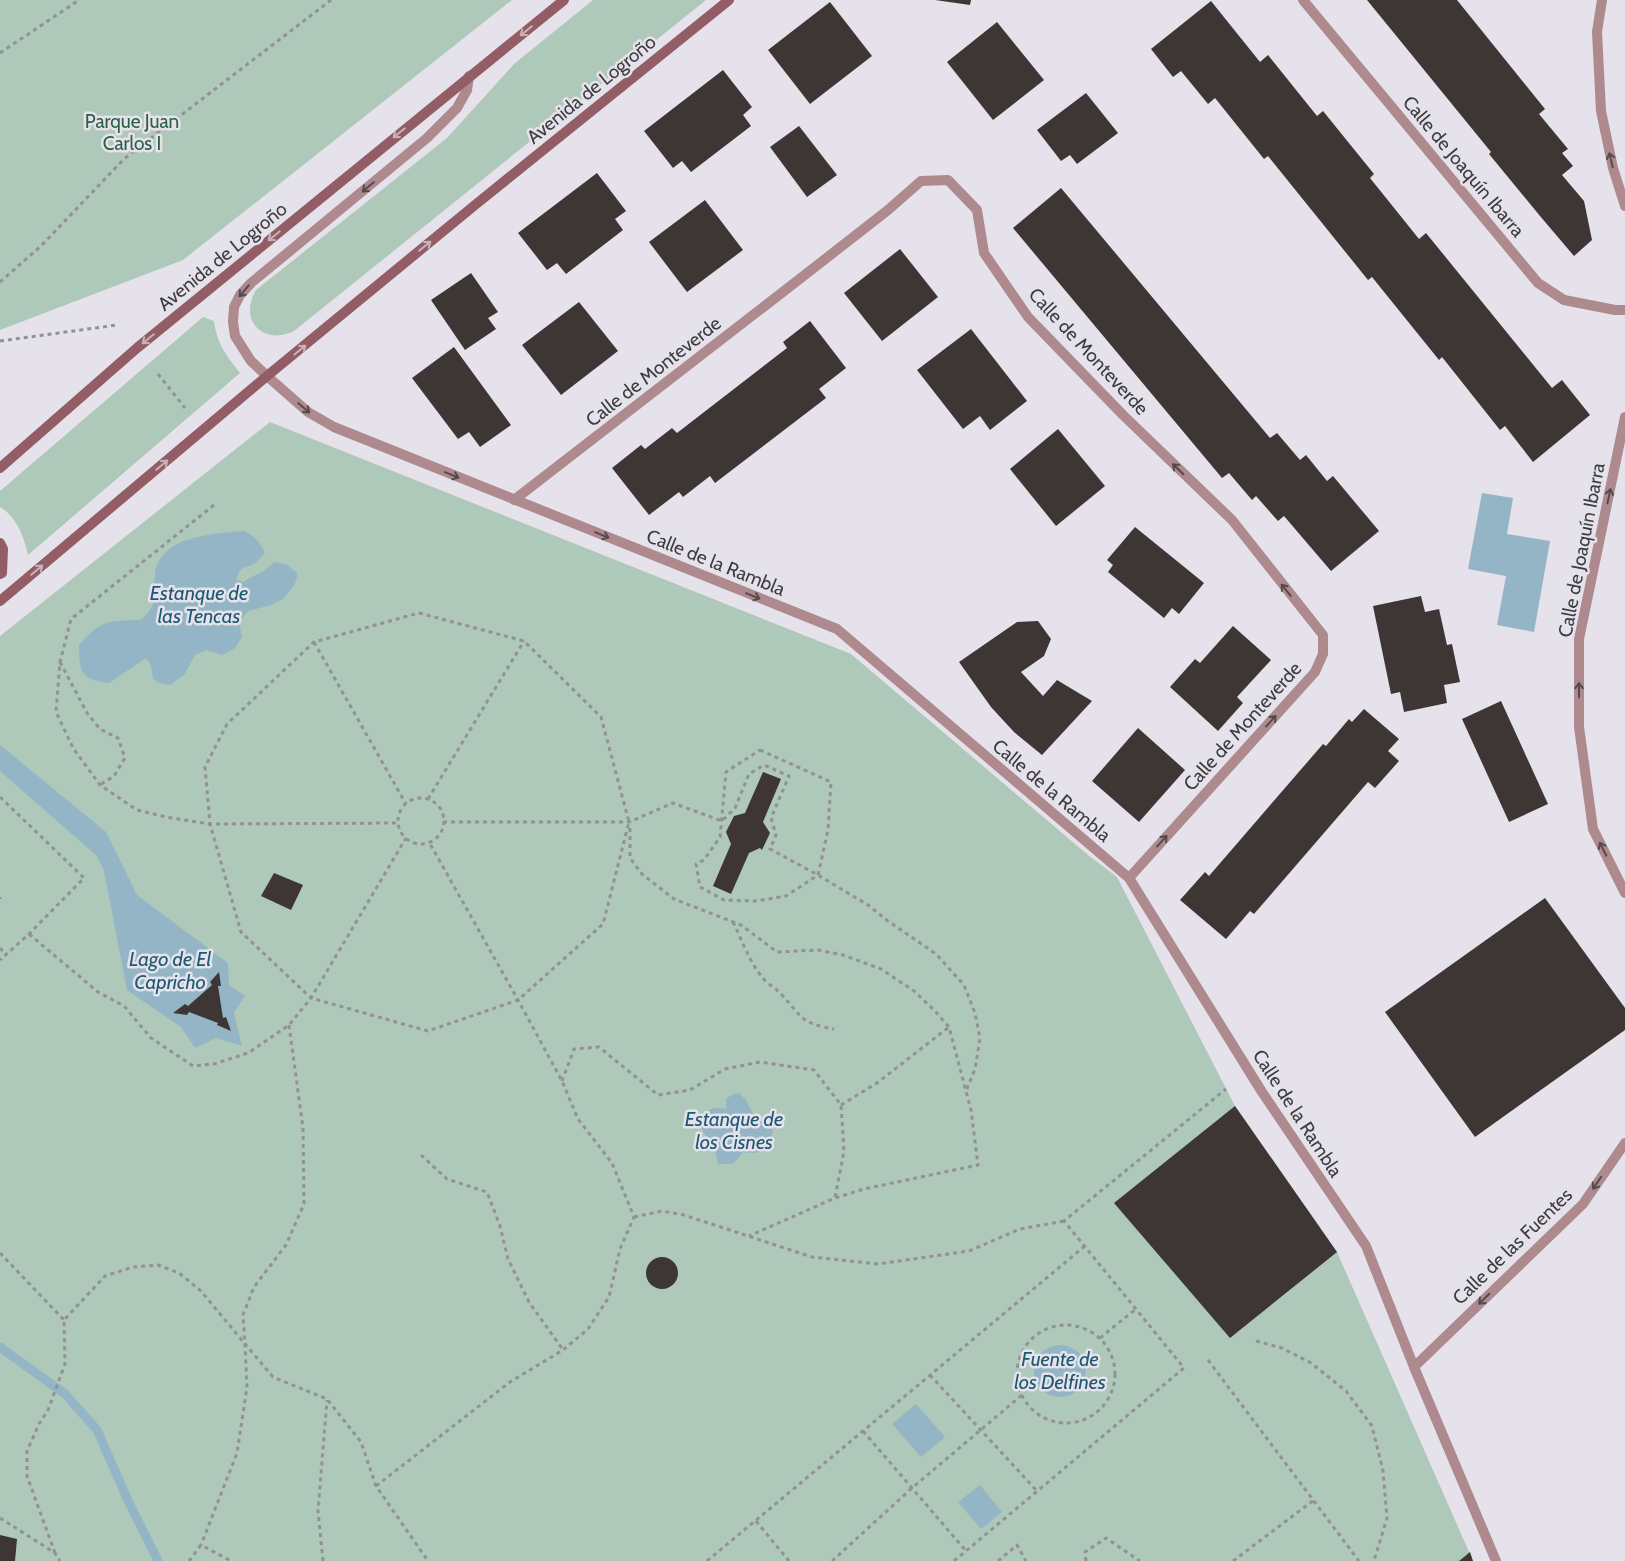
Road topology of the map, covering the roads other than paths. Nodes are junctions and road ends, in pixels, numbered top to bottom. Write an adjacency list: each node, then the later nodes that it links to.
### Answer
1 (564, 0): 5 (main road, Avenida de Logroño, one-way to 5)
2 (729, 0): 8 (main road, Avenida de Logroño, one-way to 2)
3 (1303, 0): 7 (street, Calle de Joaquín Ibarra)
4 (1602, 0): 6 (street, one-way to 4)
5 (469, 76): 8 (street, Avenida de Logroño, one-way to 8); 10 (main road, Avenida de Logroño, one-way to 10)
6 (1625, 206)
7 (1625, 310)
8 (267, 376): 11 (street, Calle de la Rambla, one-way to 11); 14 (main road, Avenida de Logroño, one-way to 8)
9 (1625, 417): 16 (street, Calle de Joaquín Ibarra, one-way to 9)
10 (0, 468)
11 (514, 500): 15 (street, Calle de la Rambla, one-way to 15); 15 (street, Calle de Monteverde, one-way to 11)
12 (0, 543): 13 (main road)
13 (0, 574)
14 (0, 601)
15 (1129, 878): 18 (street, Calle de la Rambla)
16 (1625, 893)
17 (1625, 1143): 18 (street, Calle de las Fuentes, one-way to 18)
18 (1414, 1367): 19 (street, Calle de la Rambla)
19 (1496, 1561)

